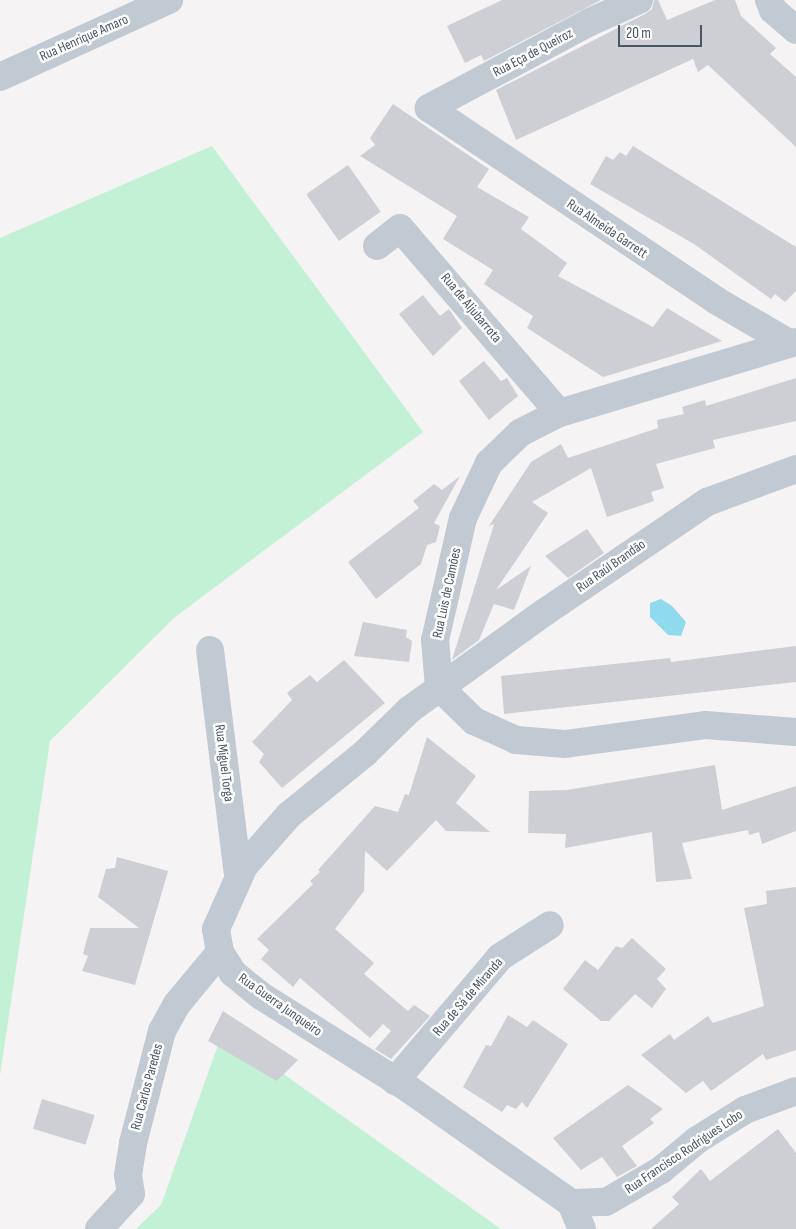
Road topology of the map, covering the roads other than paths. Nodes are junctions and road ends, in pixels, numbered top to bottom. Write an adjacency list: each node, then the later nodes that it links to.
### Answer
1 (169, 0): 5 (street, Rua Henrique Amaro)
2 (639, 0): 6 (street, Rua Eça de Queiroz)
3 (769, 0): 4 (street)
4 (796, 30)
5 (0, 77)
6 (429, 108): 8 (street, Rua Almeida Garrett)
7 (377, 246): 9 (street, Rua de Aljubarrota)
8 (793, 342): 9 (street, Rua Luis de Camões)
9 (559, 413): 12 (street, Rua Luis de Camões)
10 (796, 469): 12 (street, Rua Raúl Brandão)
11 (210, 650): 14 (street, Rua Miguel Torga)
12 (439, 687): 13 (street); 14 (street, Rua Guerra Junqueiro)
13 (796, 732)
14 (238, 876): 16 (street, Rua Guerra Junqueiro)
15 (550, 925): 17 (street, Rua de Sá de Miranda)
16 (220, 952): 17 (street, Rua Guerra Junqueiro); 20 (street, Rua Carlos Paredes)
17 (395, 1081): 19 (street, Rua Guerra Junqueiro)
18 (796, 1091): 19 (street, Rua Francisco Rodrigues Lobo)
19 (571, 1203): 21 (street)
20 (99, 1229)
21 (582, 1229)

